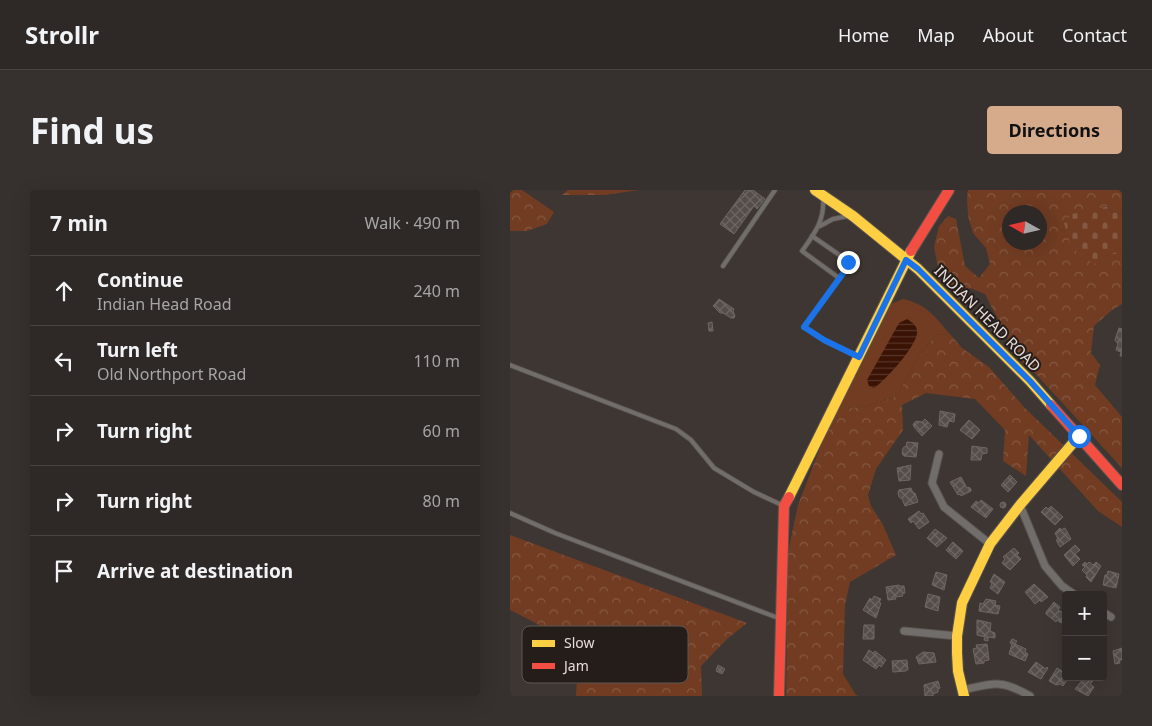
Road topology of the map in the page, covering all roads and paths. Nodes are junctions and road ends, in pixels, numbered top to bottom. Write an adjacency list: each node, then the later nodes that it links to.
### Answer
1 (775, 190): 8 (lane)
2 (949, 190): 7 (main road)
3 (819, 192): 4 (main road, INDIAN HEAD ROAD); 5 (lane)
4 (853, 216): 5 (lane); 7 (main road, INDIAN HEAD ROAD)
5 (820, 226): 6 (lane)
6 (812, 236): 9 (lane); 9 (lane)
7 (906, 260): 10 (main road); 12 (main road, INDIAN HEAD ROAD)
8 (723, 266)
9 (839, 278): 10 (lane)
10 (859, 357): 16 (main road)
11 (510, 365): 16 (lane)
12 (1079, 436): 14 (main road, INDIAN HEAD ROAD); 15 (main road)
13 (939, 454): 18 (street)
14 (1122, 485)
15 (1020, 505): 18 (main road); 19 (street)
16 (784, 506): 22 (main road)
17 (510, 513): 22 (lane)
18 (990, 544): 24 (main road)
19 (1070, 591)
20 (1107, 614): 21 (street)
21 (1111, 617)
22 (781, 618): 26 (main road)
23 (904, 631): 24 (street)
24 (957, 636): 25 (main road)
25 (964, 693): 27 (street)
26 (779, 696)
27 (1030, 696)

